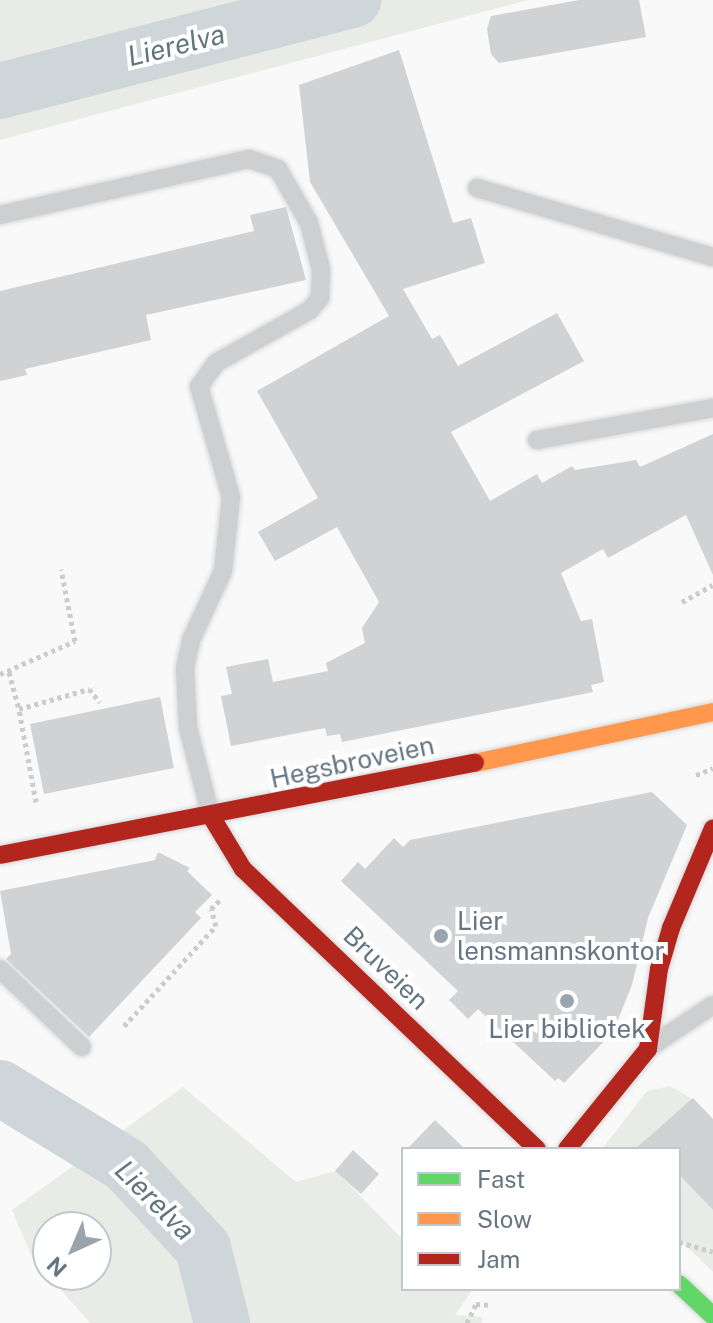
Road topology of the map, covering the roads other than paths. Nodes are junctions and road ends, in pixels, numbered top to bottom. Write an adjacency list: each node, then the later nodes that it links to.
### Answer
1 (477, 188): 3 (lane)
2 (0, 215): 7 (lane)
3 (713, 257)
4 (713, 408): 5 (lane)
5 (537, 440)
6 (713, 712): 7 (street, Hegsbroveien)
7 (211, 816): 9 (street, Hegsbroveien); 14 (street, Bruveien)
8 (713, 828): 13 (street)
9 (0, 855)
10 (0, 969): 12 (lane)
11 (713, 1005): 13 (lane)
12 (82, 1047)
13 (648, 1049): 15 (street)
14 (535, 1147)
15 (569, 1147)
16 (681, 1286): 17 (street)
17 (713, 1316)

